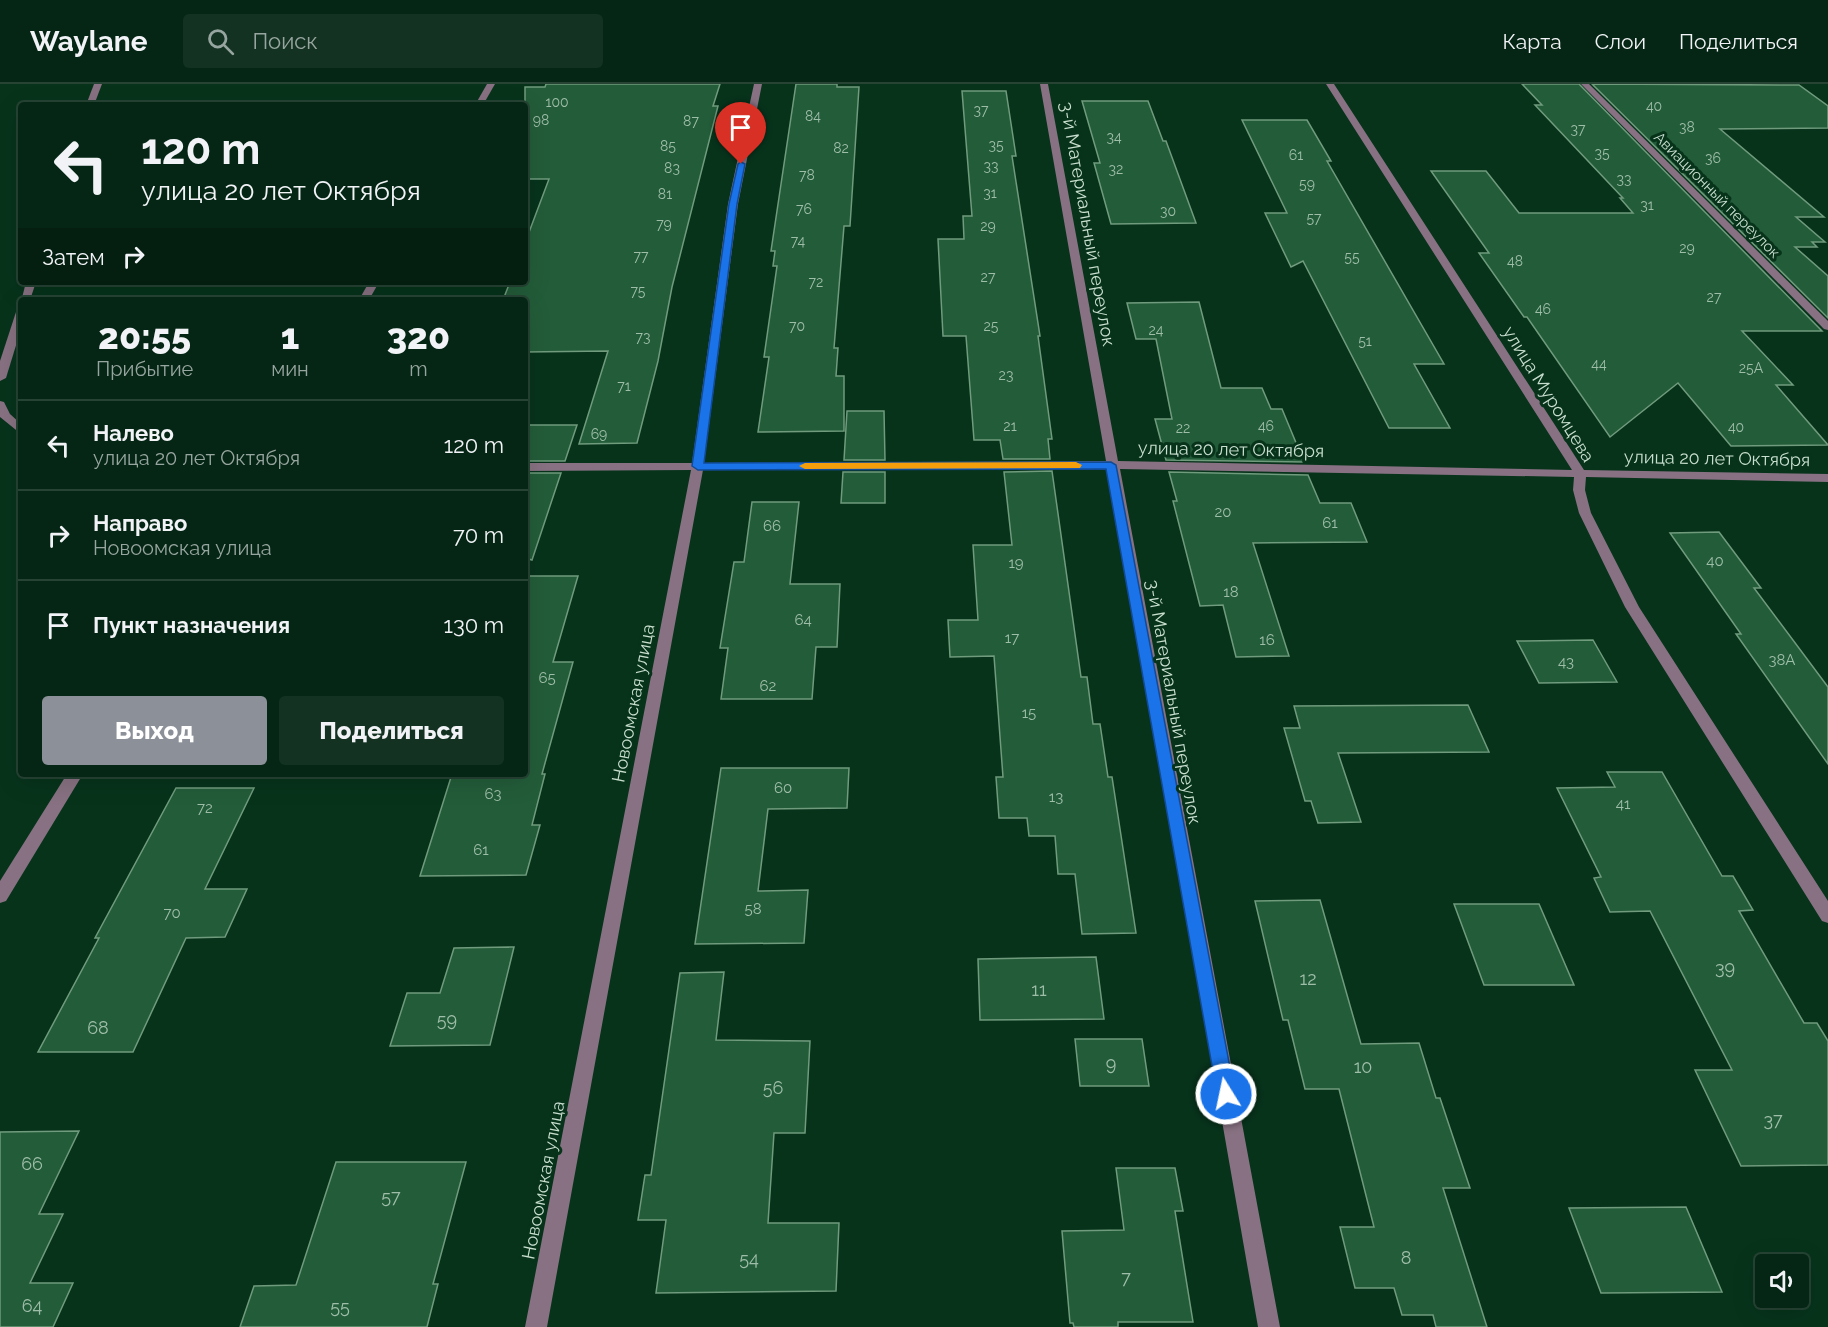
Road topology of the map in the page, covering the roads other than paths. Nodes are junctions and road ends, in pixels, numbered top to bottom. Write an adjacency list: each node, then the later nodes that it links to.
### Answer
1 (98, 84): 7 (street)
2 (491, 84): 8 (street)
3 (758, 84): 15 (street, Новоомская улица)
4 (1044, 84): 14 (street, 3-й Материальный переулок)
5 (1330, 84): 17 (street, улица Муромцева)
6 (1585, 84): 10 (street, Авиационный переулок)
7 (91, 102)
8 (481, 102)
9 (18, 321): 11 (street)
10 (1828, 327)
11 (0, 378)
12 (0, 404): 13 (street)
13 (18, 427)
14 (1111, 465): 15 (street, улица 20 лет Октября); 17 (street, улица 20 лет Октября); 23 (street, 3-й Материальный переулок)
15 (698, 466): 16 (street, улица 20 лет Октября); 22 (street, Новоомская улица)
16 (528, 467)
17 (1580, 473): 18 (street, улица 20 лет Октября); 21 (street, улица Муромцева)
18 (1828, 478)
19 (73, 777): 20 (street)
20 (0, 896)
21 (1828, 916)
22 (536, 1327)
23 (1269, 1327)

